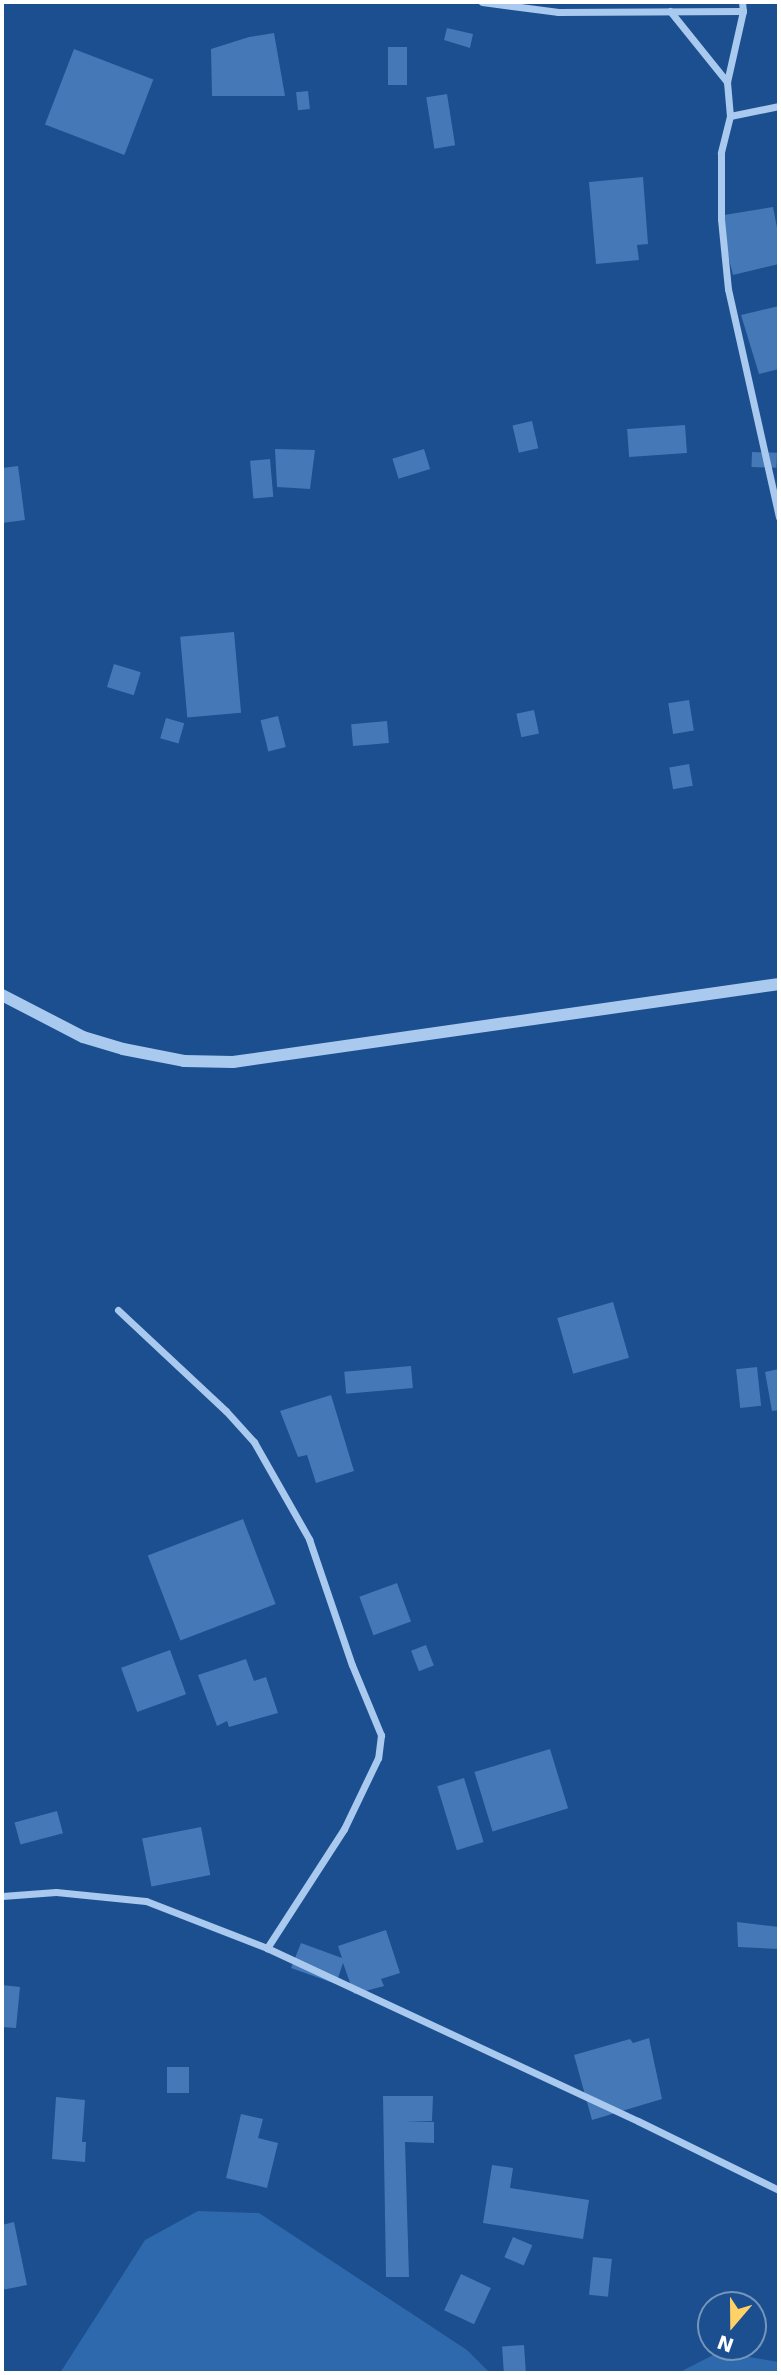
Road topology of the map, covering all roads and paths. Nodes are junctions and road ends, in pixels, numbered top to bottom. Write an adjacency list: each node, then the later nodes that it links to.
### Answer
1 (482, 2): 4 (street)
2 (742, 2): 3 (street)
3 (743, 11): 4 (street); 5 (street)
4 (670, 12): 5 (street)
5 (727, 82): 7 (street)
6 (779, 106): 7 (street)
7 (730, 116): 8 (street)
8 (779, 517)
9 (779, 984): 10 (street)
10 (2, 995)
11 (118, 1310): 13 (street)
12 (2, 1896): 13 (street)
13 (267, 1948): 14 (street)
14 (779, 2190)

